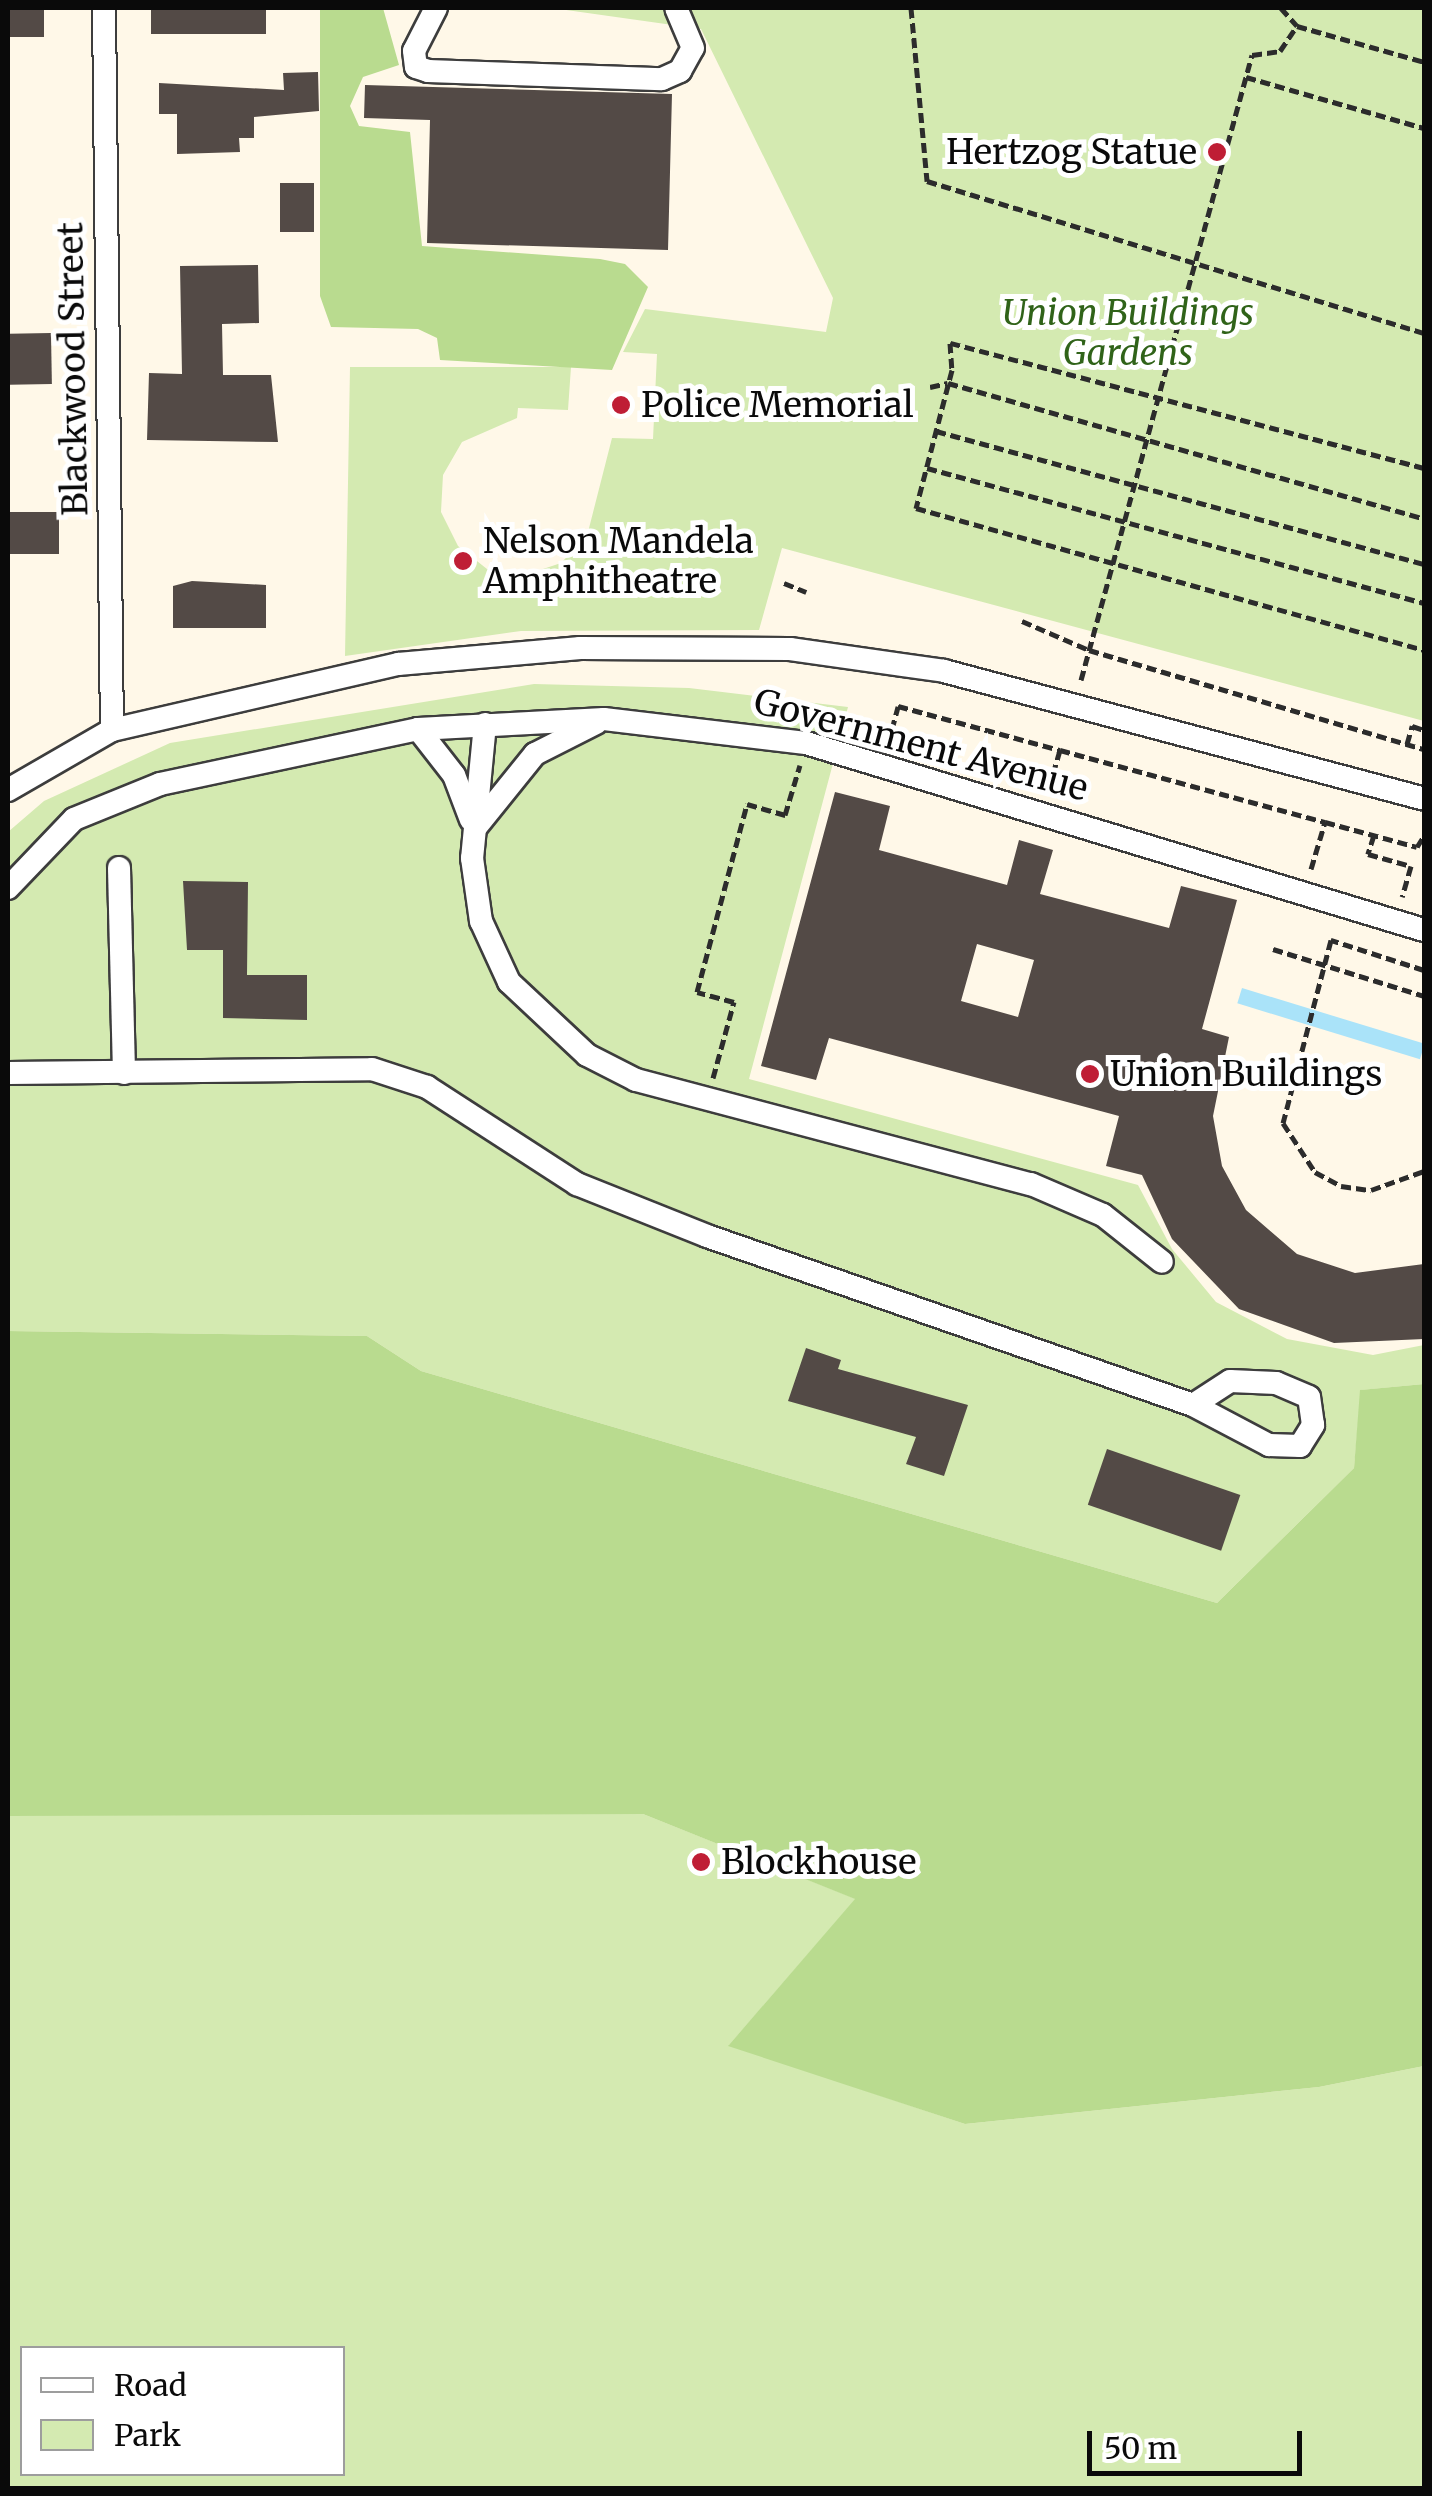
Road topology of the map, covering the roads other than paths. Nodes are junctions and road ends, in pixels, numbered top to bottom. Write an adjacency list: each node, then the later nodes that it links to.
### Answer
1 (104, 8): 7 (street, Blackwood Street)
2 (436, 8): 3 (street)
3 (676, 8)
4 (604, 719): 5 (street, Government Avenue); 10 (street); 13 (street, Government Avenue)
5 (485, 724): 6 (street, Government Avenue); 10 (street)
6 (418, 729): 10 (street); 12 (street, Government Avenue)
7 (112, 730): 8 (street, Government Avenue); 9 (street, Government Avenue)
8 (8, 790)
9 (1424, 799)
10 (474, 830): 16 (street)
11 (119, 868): 14 (street)
12 (8, 888)
13 (1424, 930)
14 (124, 1072): 15 (street); 17 (street)
15 (8, 1074)
16 (1162, 1262)
17 (1193, 1405): 17 (street)

